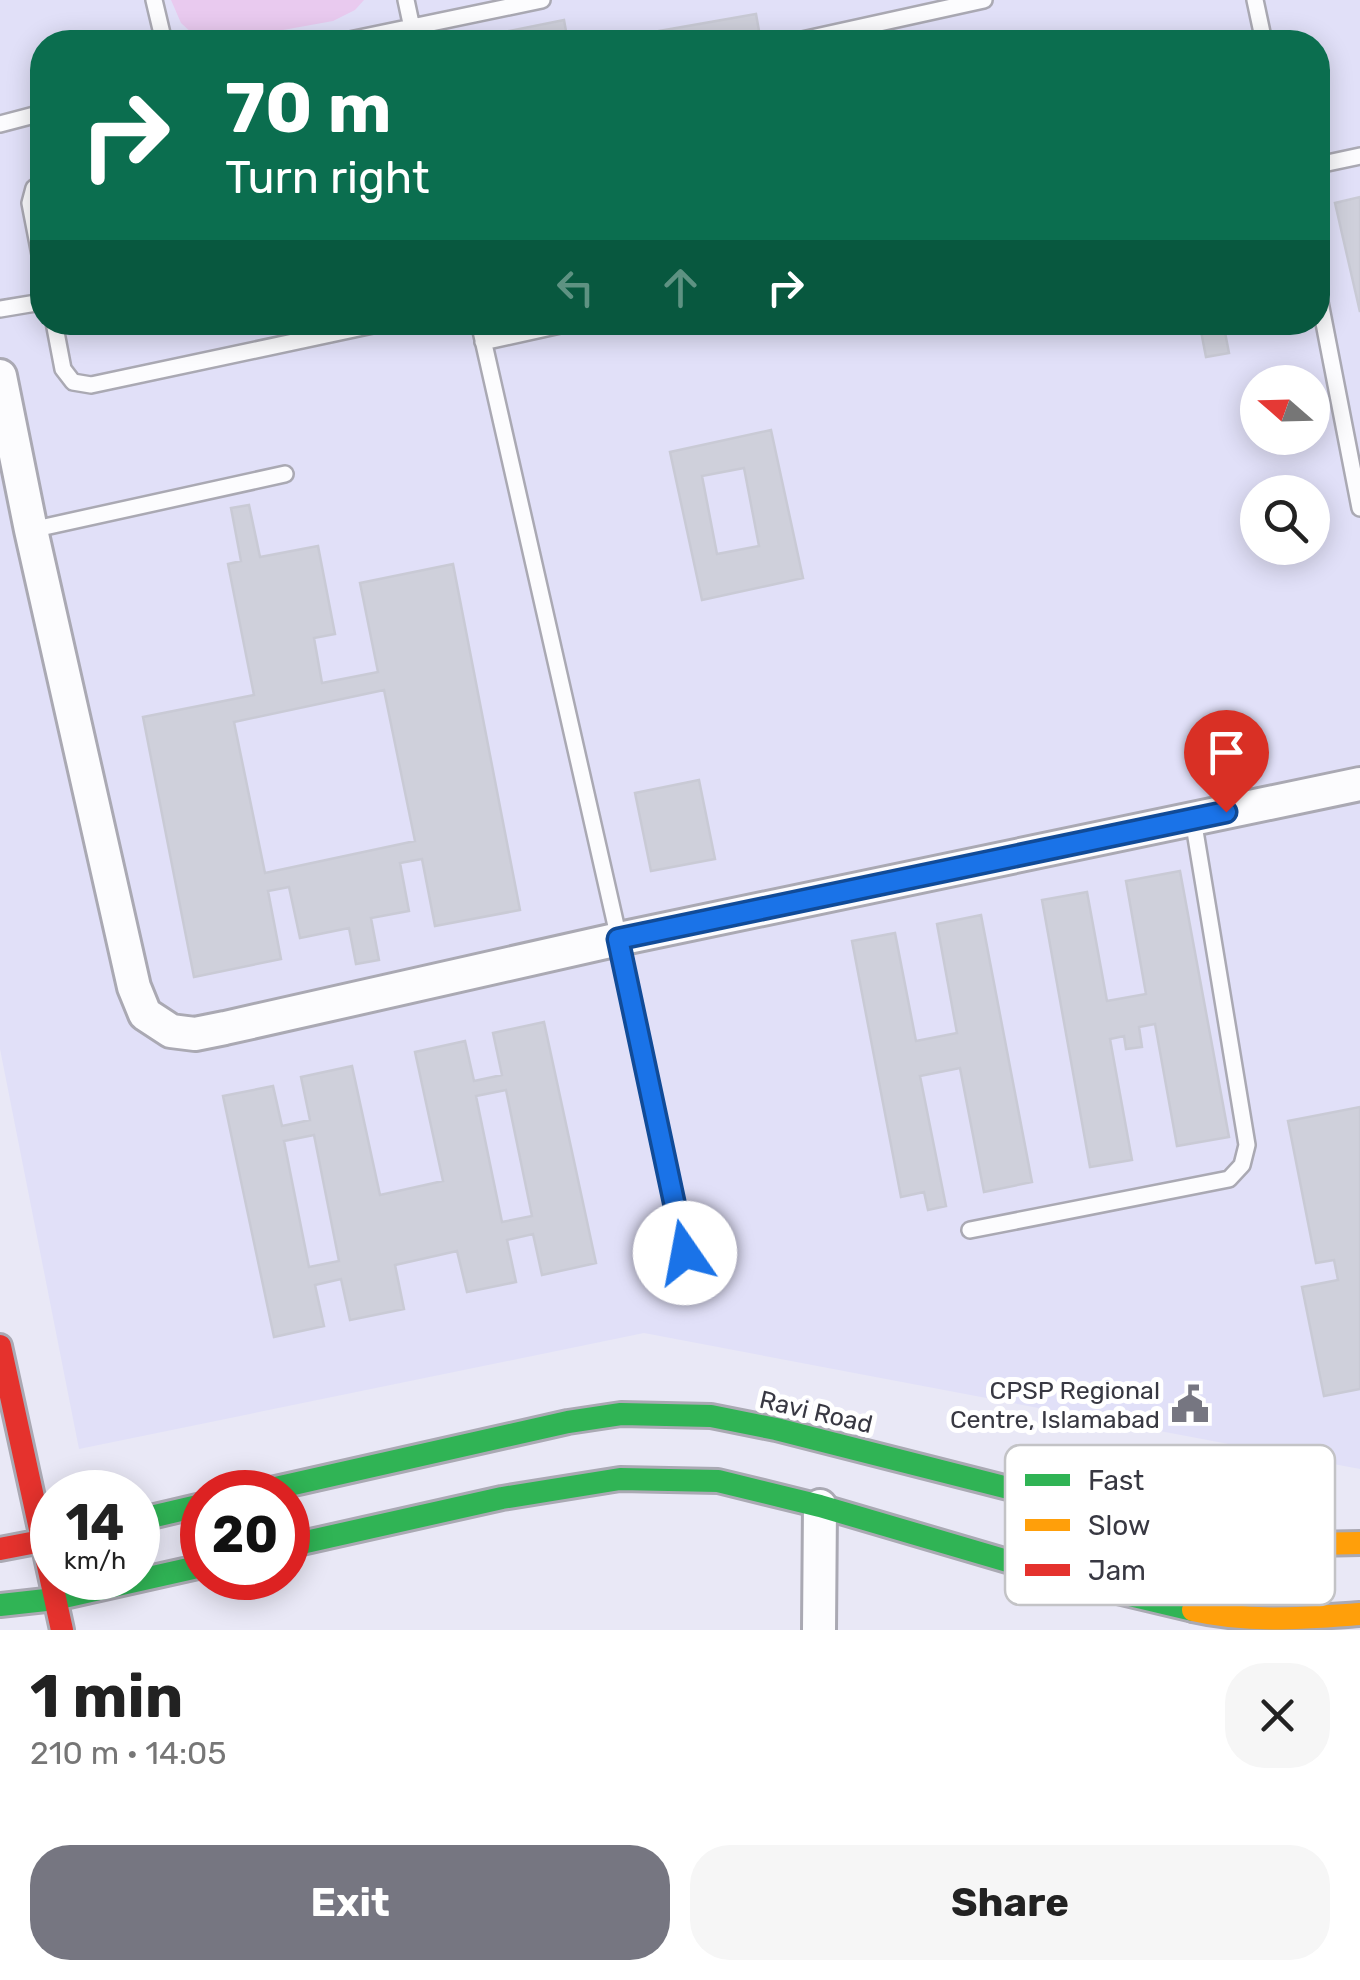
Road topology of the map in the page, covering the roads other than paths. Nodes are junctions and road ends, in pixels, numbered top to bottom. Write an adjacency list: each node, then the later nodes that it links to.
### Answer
1 (154, 0): 7 (lane)
2 (406, 0): 8 (lane)
3 (542, 0): 9 (lane)
4 (984, 0): 6 (lane)
5 (1255, 0): 11 (lane)
6 (943, 4): 10 (lane)
7 (161, 30)
8 (412, 30)
9 (431, 30)
10 (840, 30)
11 (1261, 30)
12 (30, 116): 13 (lane)
13 (0, 124)
14 (1360, 156): 15 (lane)
15 (1330, 162)
16 (30, 304): 17 (lane)
17 (0, 309)
18 (56, 335): 19 (lane)
19 (326, 335)
20 (482, 335): 23 (lane)
21 (515, 335): 23 (lane)
22 (1326, 335): 26 (lane)
23 (483, 342): 30 (lane)
24 (0, 376): 27 (street)
25 (285, 474): 27 (lane)
26 (1360, 508)
27 (31, 530): 30 (street)
28 (1360, 784): 29 (street)
29 (1193, 819): 30 (street); 31 (lane)
30 (618, 939): 32 (lane)
31 (970, 1230)
32 (685, 1253)
33 (0, 1346): 34 (street)
34 (30, 1470)
35 (310, 1480): 36 (street, Ravi Road)
36 (1005, 1488)
37 (820, 1506): 38 (street); 43 (street); 50 (street)
38 (310, 1541)
39 (30, 1543): 42 (street)
40 (1360, 1543): 41 (street, Ravi Road)
41 (1335, 1544)
42 (0, 1549)
43 (1005, 1561)
44 (48, 1600): 47 (street)
45 (56, 1600): 49 (street)
46 (1174, 1605): 48 (street)
47 (0, 1606)
48 (1360, 1614)
49 (62, 1630)
50 (819, 1630)

